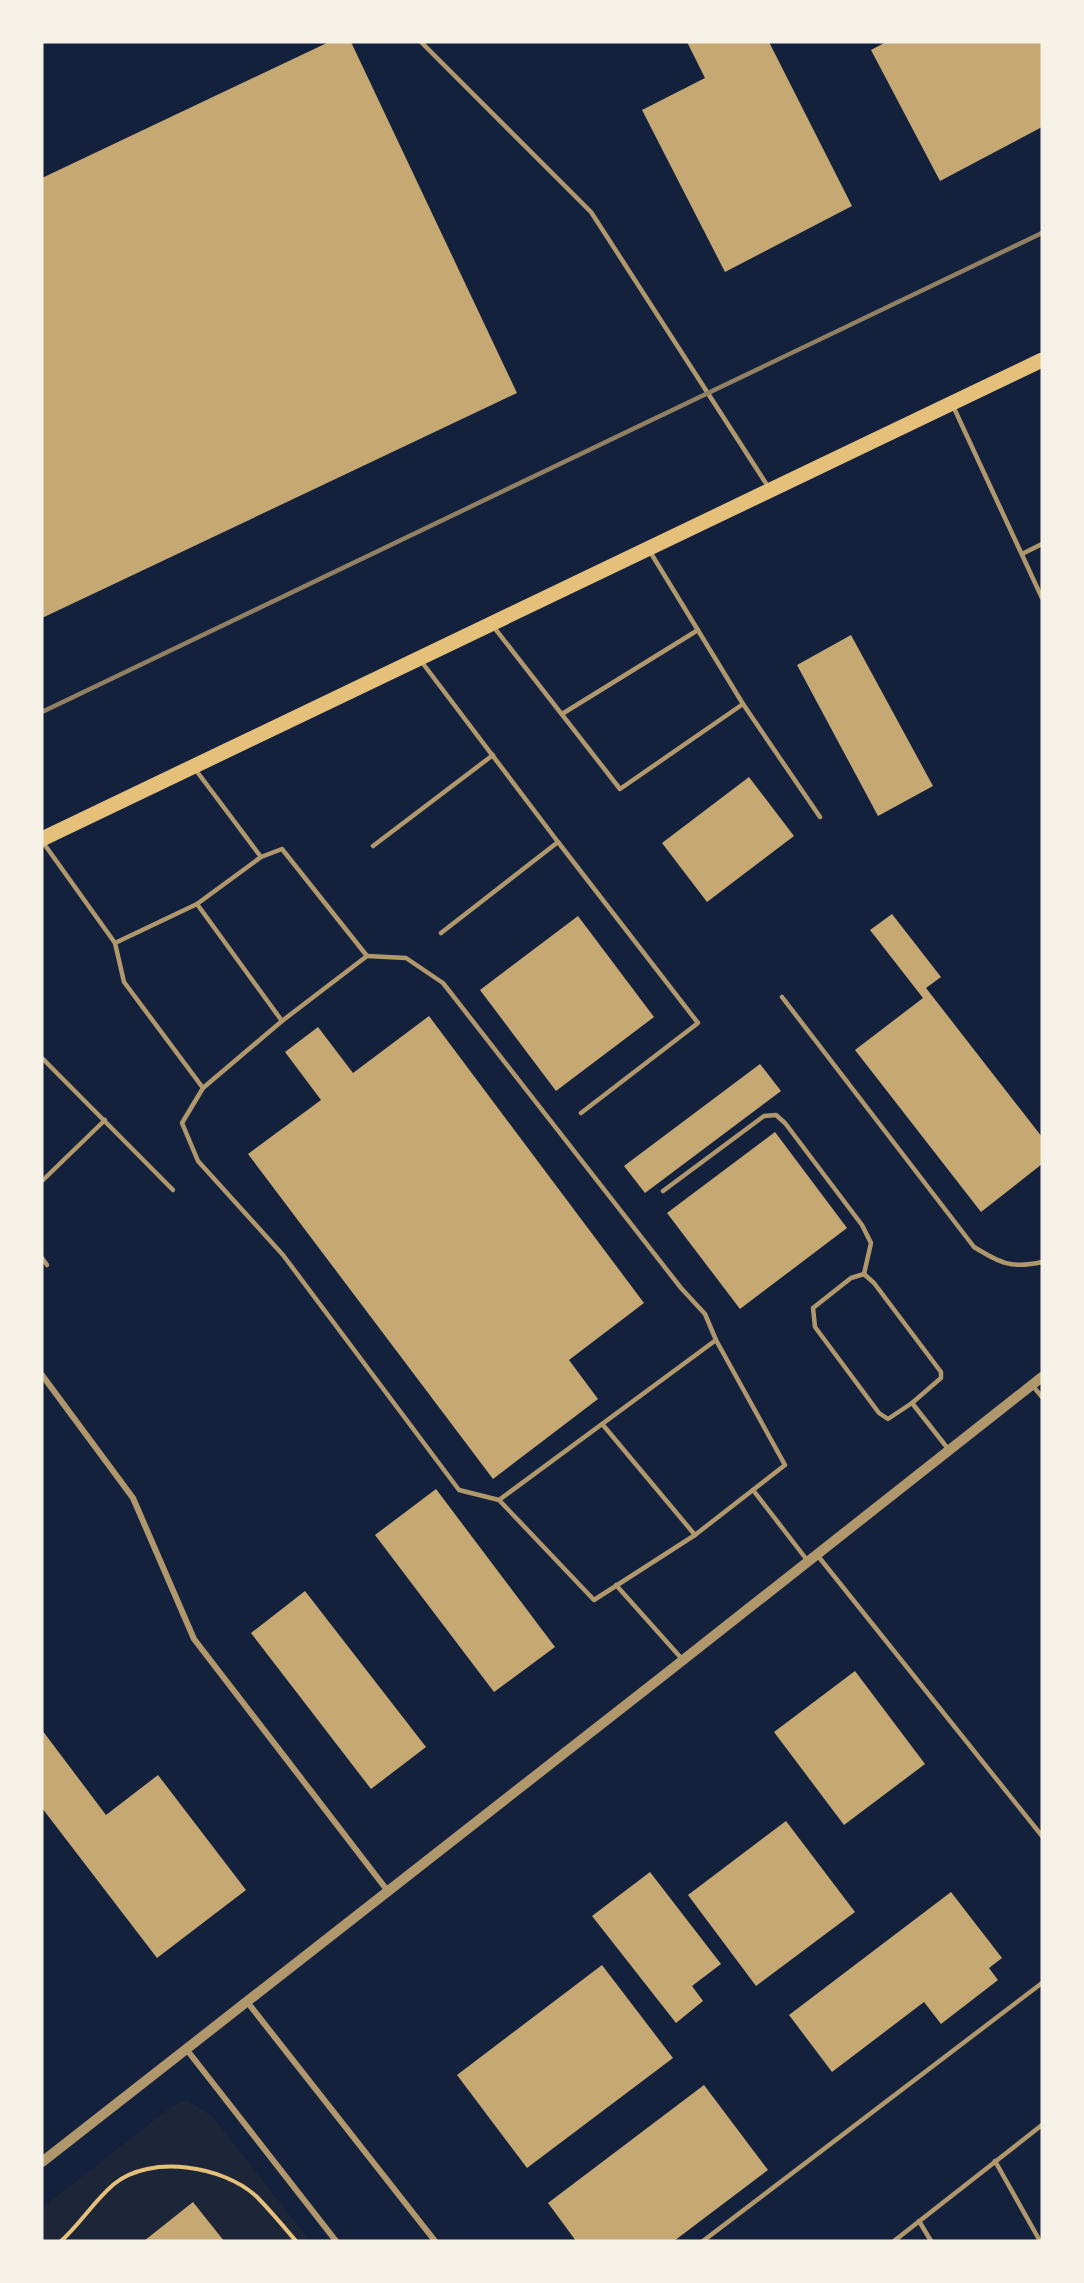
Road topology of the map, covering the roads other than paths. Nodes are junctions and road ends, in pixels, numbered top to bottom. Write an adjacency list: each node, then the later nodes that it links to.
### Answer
1 (422, 42): 4 (lane)
2 (1042, 360): 3 (main road)
3 (951, 403): 4 (main road); 7 (lane)
4 (771, 490): 6 (main road)
5 (1042, 544): 7 (lane)
6 (648, 548): 9 (main road); 10 (lane)
7 (1022, 554): 8 (lane)
8 (1042, 597)
9 (491, 623): 11 (main road); 13 (lane)
10 (698, 630): 12 (lane); 13 (lane)
11 (419, 659): 14 (lane); 15 (main road)
12 (743, 704): 13 (lane); 16 (lane)
13 (562, 714)
14 (493, 755): 18 (lane); 19 (lane)
15 (193, 766): 17 (main road); 20 (lane)
16 (820, 817)
17 (42, 840): 23 (lane)
18 (558, 842): 22 (lane); 29 (lane)
19 (373, 846)
20 (261, 857): 21 (lane); 24 (lane)
21 (197, 904): 23 (lane); 26 (lane)
22 (441, 933)
23 (115, 943): 28 (lane)
24 (367, 956): 26 (lane); 38 (lane)
25 (782, 997): 35 (lane)
26 (282, 1021): 28 (lane)
27 (42, 1058): 30 (lane)
28 (203, 1088): 47 (lane)
29 (581, 1113)
30 (105, 1120): 31 (lane); 32 (lane)
31 (42, 1181)
32 (173, 1190)
33 (663, 1191): 37 (lane)
34 (42, 1258): 36 (lane)
35 (1042, 1262)
36 (47, 1265)
37 (864, 1275): 43 (lane); 43 (lane)
38 (716, 1340): 44 (lane); 46 (lane)
39 (42, 1375): 53 (street)
40 (1042, 1377): 41 (street)
41 (1032, 1385): 42 (lane); 45 (street)
42 (1042, 1397)
43 (912, 1402): 45 (lane)
44 (603, 1425): 47 (lane); 48 (lane)
45 (949, 1450): 49 (street)
46 (753, 1490): 48 (lane); 49 (lane)
47 (499, 1500): 50 (lane)
48 (695, 1534): 50 (lane)
49 (812, 1557): 51 (street); 52 (lane)
50 (616, 1585): 51 (lane)
51 (682, 1659): 53 (street)
52 (1042, 1836)
53 (387, 1890): 55 (street)
54 (1042, 1983): 63 (lane)
55 (248, 2003): 56 (street); 61 (street)
56 (187, 2050): 59 (street); 62 (street)
57 (1042, 2125): 58 (lane)
58 (995, 2161): 60 (lane); 66 (lane)
59 (42, 2162)
60 (919, 2221): 64 (lane); 65 (lane)
61 (433, 2240)
62 (336, 2241)
63 (704, 2241)
64 (894, 2241)
65 (931, 2241)
66 (1040, 2241)

